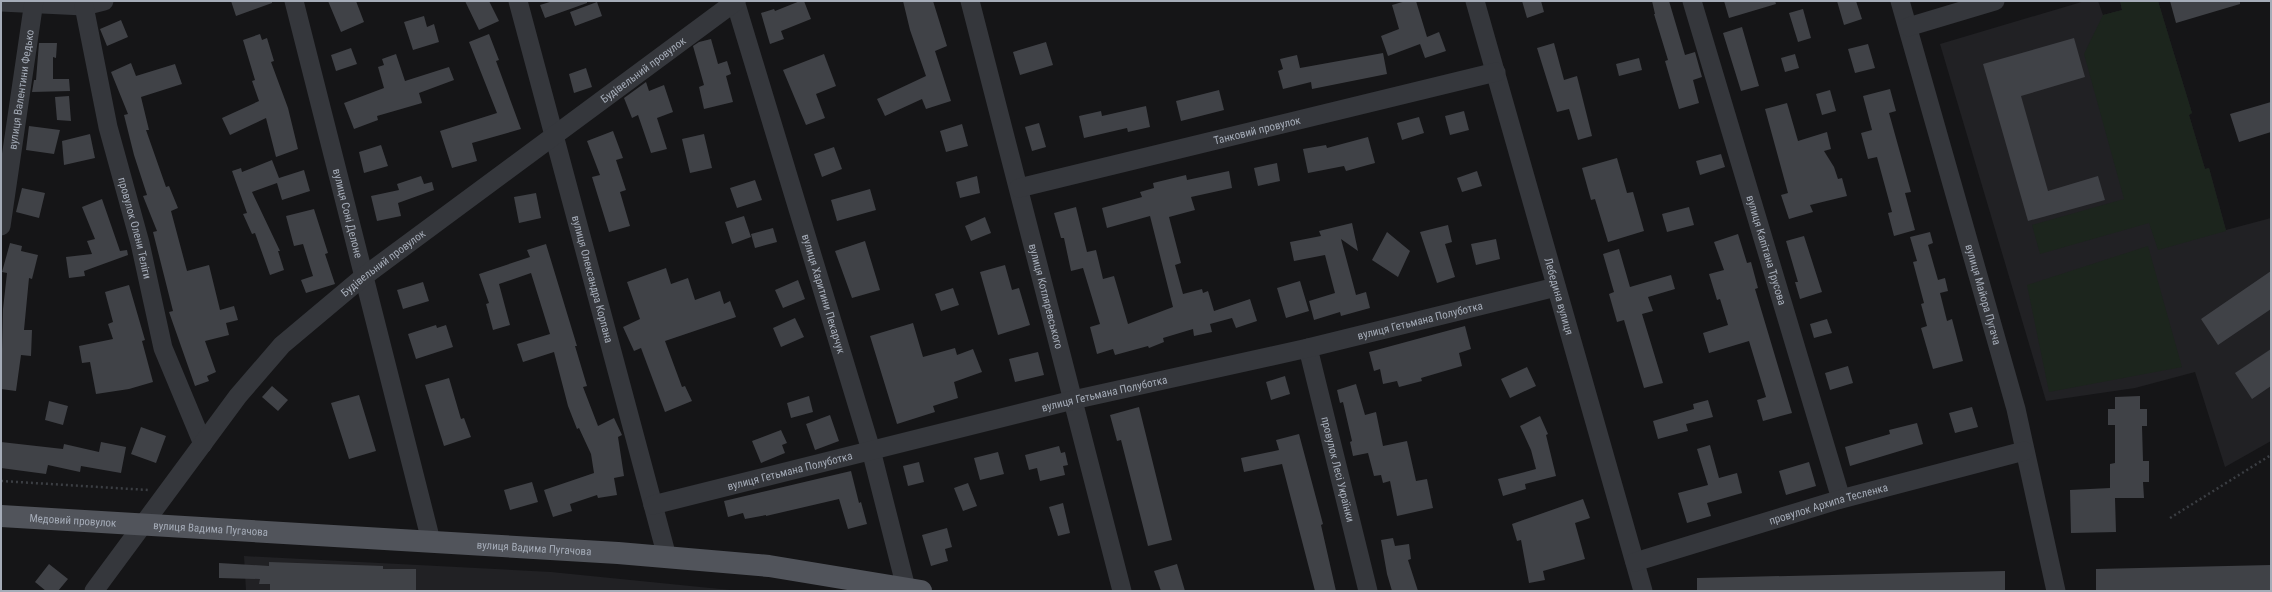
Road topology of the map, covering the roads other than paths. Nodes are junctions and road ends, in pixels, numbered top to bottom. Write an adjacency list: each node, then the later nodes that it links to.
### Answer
1 (104, 1): 12 (street)
2 (294, 1): 19 (street, вулиця Соні Делоне)
3 (518, 1): 15 (street, вулиця Олександра Корпана)
4 (736, 1): 15 (street, Будівельний провулок); 24 (street, вулиця Харитини Пекарчук)
5 (970, 1): 16 (street, вулиця Котляревського)
6 (1475, 1): 14 (street, Лебедина вулиця)
7 (1692, 1): 26 (street, вулиця Капітана Трусова)
8 (1900, 1): 13 (street, вулиця Майора Пугача)
9 (1995, 1): 13 (street)
10 (1, 2): 11 (street)
11 (34, 3): 12 (street); 17 (street, вулиця Валентини Федько)
12 (84, 6): 23 (street, провулок Олени Теліги)
13 (1908, 27): 25 (street, вулиця Майора Пугача)
14 (1496, 72): 16 (street, Танковий провулок); 20 (street, Лебедина вулиця)
15 (554, 135): 19 (street, Будівельний провулок); 27 (street, вулиця Олександра Корпана)
16 (1019, 188): 22 (street, вулиця Котляревського)
17 (3, 201): 18 (street, вулиця Валентини Федько)
18 (1, 226)
19 (363, 276): 23 (street, Будівельний провулок); 30 (street, вулиця Соні Делоне)
20 (1556, 287): 21 (street, вулиця Гетьмана Полуботка); 32 (street, Лебедина вулиця)
21 (1308, 348): 22 (street, вулиця Гетьмана Полуботка); 37 (street, провулок Лесі Українки)
22 (1073, 400): 24 (street, вулиця Гетьмана Полуботка); 36 (street, вулиця Котляревського)
23 (203, 444): 29 (street, Будівельний провулок)
24 (871, 450): 27 (street, вулиця Гетьмана Полуботка); 34 (street, вулиця Харитини Пекарчук)
25 (2024, 451): 26 (street, провулок Архипа Тесленка); 39 (street, вулиця Майора Пугача)
26 (1841, 499): 32 (street, провулок Архипа Тесленка)
27 (653, 505): 31 (street, вулиця Олександра Корпана)
28 (1, 516): 29 (main road, Медовий провулок)
29 (145, 524): 30 (main road, вулиця Вадима Пугачова); 33 (street, Будівельний провулок)
30 (431, 541): 31 (main road, вулиця Вадима Пугачова)
31 (667, 557): 34 (main road, вулиця Вадима Пугачова)
32 (1635, 562): 38 (street, Лебедина вулиця)
33 (107, 583): 35 (street, Будівельний провулок)
34 (914, 590)
35 (94, 591)
36 (1122, 591)
37 (1368, 591)
38 (1643, 591)
39 (2056, 591)

